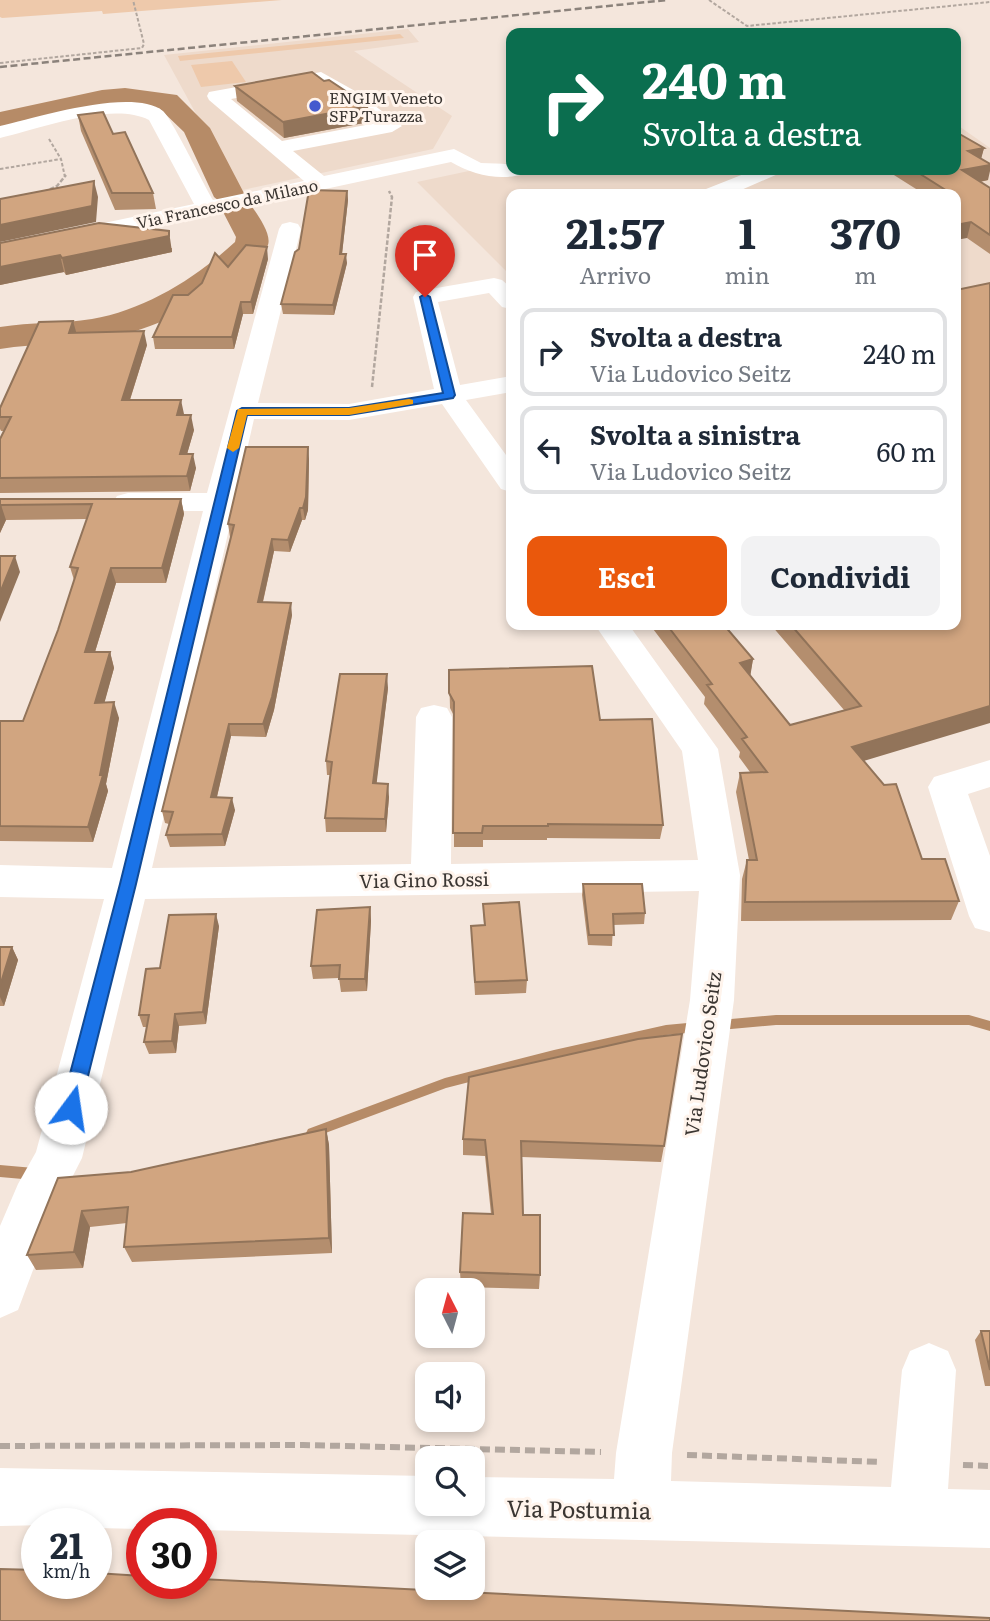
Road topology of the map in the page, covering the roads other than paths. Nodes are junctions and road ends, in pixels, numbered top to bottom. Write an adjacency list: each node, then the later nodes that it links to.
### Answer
1 (0, 132): 7 (street)
2 (278, 148): 2 (street); 5 (street)
3 (506, 170): 5 (street, Via Francesco da Milano)
4 (759, 175): 6 (street)
5 (319, 183): 7 (street, Via Francesco da Milano)
6 (726, 189)
7 (206, 207): 9 (street, Via Francesco da Milano)
8 (290, 229): 13 (street)
9 (0, 253)
10 (506, 297): 12 (street)
11 (506, 385): 12 (street)
12 (449, 395): 13 (street); 14 (street)
13 (242, 411): 16 (street)
14 (506, 474)
15 (100, 502): 16 (street)
16 (220, 502): 23 (street)
17 (616, 630): 20 (street, Via Ludovico Seitz)
18 (433, 717): 21 (street)
19 (990, 773): 24 (street)
20 (720, 875): 21 (street, Via Gino Rossi); 29 (street, Via Ludovico Seitz)
21 (431, 879): 23 (street, Via Gino Rossi)
22 (0, 881): 23 (street, Via Gino Rossi)
23 (128, 884): 25 (street)
24 (990, 916)
25 (0, 1292)
26 (929, 1370): 27 (street)
27 (919, 1490): 29 (street, Via Postumia); 30 (street, Via Postumia)
28 (0, 1497): 29 (street, Via Postumia)
29 (641, 1509)
30 (990, 1518)

